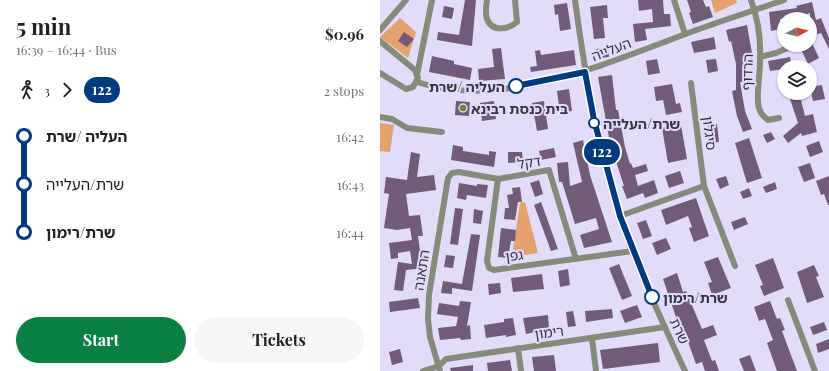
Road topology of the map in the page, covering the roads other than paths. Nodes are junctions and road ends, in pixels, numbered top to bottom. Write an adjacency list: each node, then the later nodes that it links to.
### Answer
1 (406, 0): 10 (street)
2 (432, 0): 17 (street)
3 (488, 0): 4 (street)
4 (515, 0)
5 (575, 0): 15 (street, שרת)
6 (674, 0): 11 (street)
7 (751, 0): 9 (street, הרדוף)
8 (784, 0): 9 (street, העלייה)
9 (755, 10): 11 (street, העלייה); 14 (street, הרדוף)
10 (380, 30)
11 (685, 34): 15 (street, העלייה)
12 (380, 41): 17 (street)
13 (778, 52): 14 (street)
14 (760, 57): 21 (street, הרדוף)
15 (585, 72): 18 (street, העלייה); 26 (street, שרת)
16 (380, 73): 18 (street)
17 (418, 75): 18 (street)
18 (417, 82)
19 (691, 83): 25 (street, סיגלון)
20 (380, 117): 22 (street)
21 (779, 118)
22 (442, 132)
23 (448, 178): 24 (street, דקל); 34 (street, התאנה)
24 (498, 179): 28 (street, דקל); 28 (street, גפן)
25 (704, 186): 26 (street); 29 (street, סיגלון)
26 (620, 216): 27 (street, שרת)
27 (633, 251): 28 (street, גפן); 31 (street, שרת)
28 (576, 258)
29 (735, 266)
30 (788, 300): 39 (street)
31 (665, 327): 32 (street, רימון); 38 (street, שרת)
32 (592, 338): 33 (street, רימון); 37 (street)
33 (518, 348): 34 (street, רימון); 36 (street)
34 (440, 368): 35 (street, רימון)
35 (423, 371)
36 (521, 371)
37 (596, 371)
38 (685, 371)
39 (814, 371)

